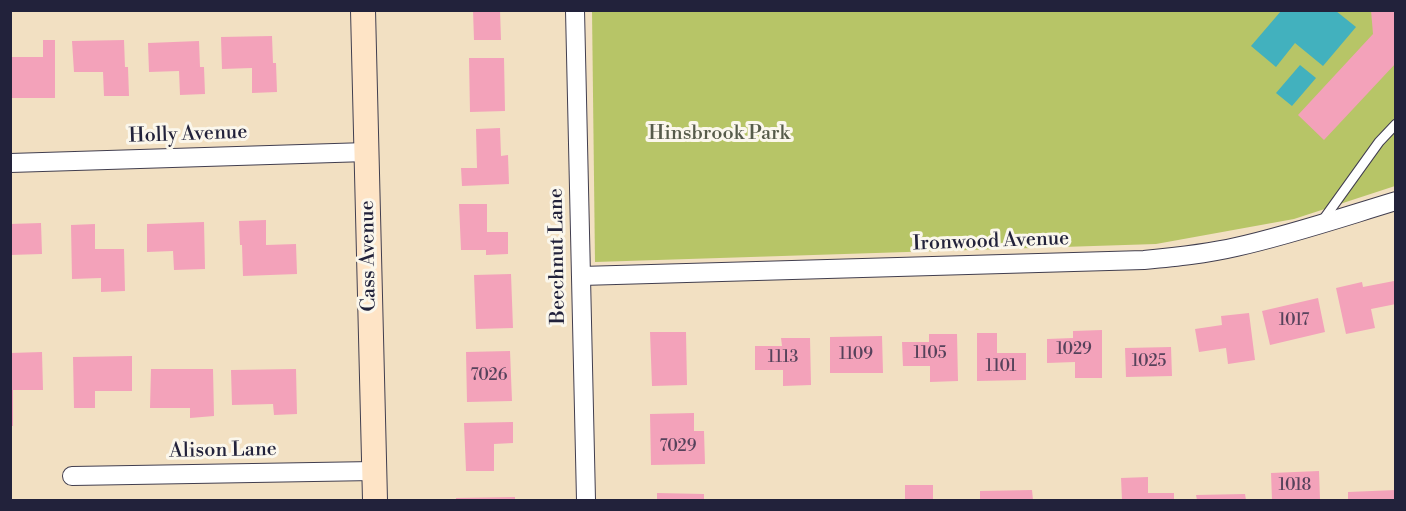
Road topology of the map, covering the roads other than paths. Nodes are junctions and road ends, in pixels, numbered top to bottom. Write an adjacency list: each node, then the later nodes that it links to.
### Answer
1 (363, 10): 4 (main road, Cass Avenue)
2 (575, 10): 8 (street, Beechnut Lane)
3 (1395, 124): 7 (lane)
4 (367, 152): 5 (street, Holly Avenue); 9 (main road, Cass Avenue)
5 (10, 163)
6 (1395, 201): 7 (street, Ironwood Avenue)
7 (1320, 224): 8 (street, Ironwood Avenue)
8 (581, 276): 12 (street, Beechnut Lane)
9 (374, 471): 10 (street, Alison Lane); 11 (main road, Cass Avenue)
10 (72, 476)
11 (375, 501)
12 (586, 501)

